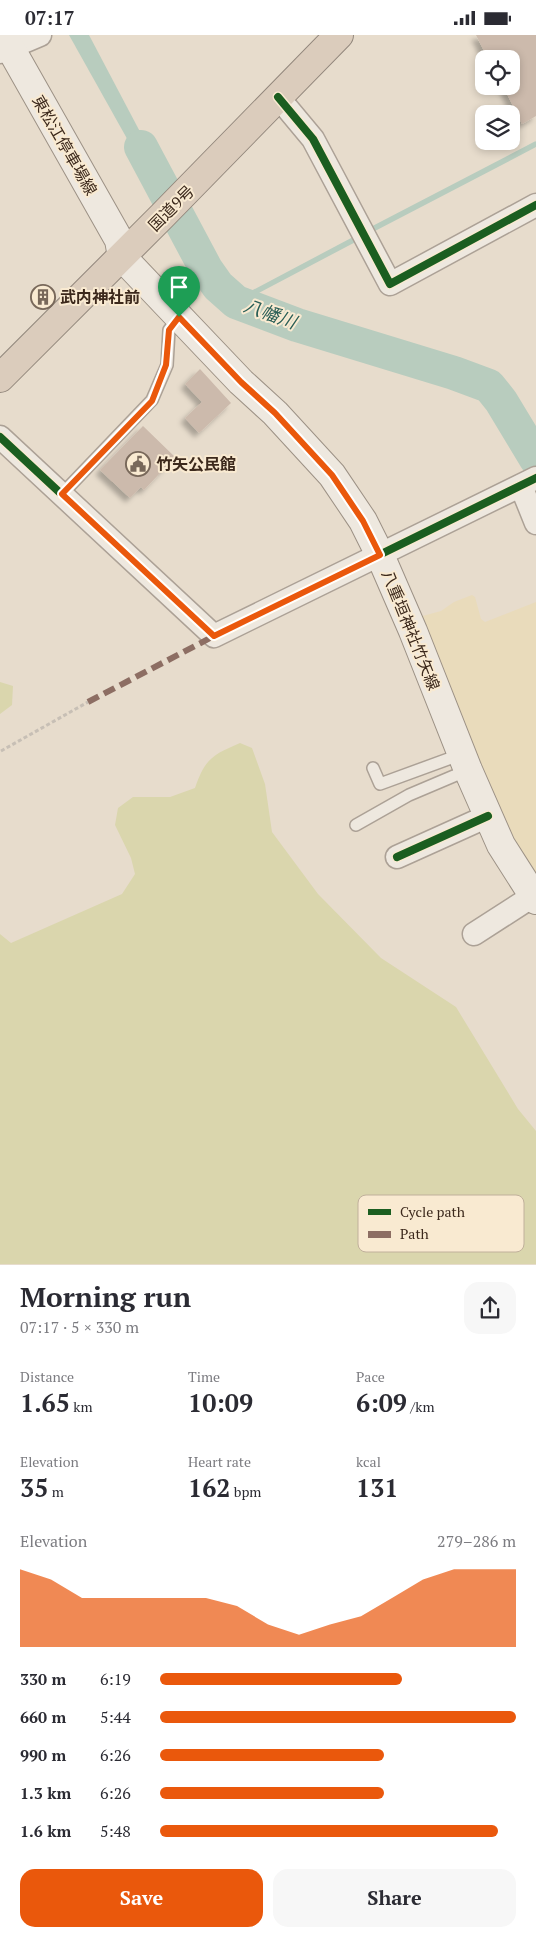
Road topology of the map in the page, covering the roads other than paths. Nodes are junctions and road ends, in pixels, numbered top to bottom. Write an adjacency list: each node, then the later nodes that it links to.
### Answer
1 (40, 35): 3 (street)
2 (339, 35): 4 (highway, 国道9号)
3 (4, 45): 6 (main road, 東松江停車場線)
4 (278, 97): 5 (street); 6 (highway, 国道9号)
5 (536, 205)
6 (122, 257): 7 (main road, 八重垣神社竹矢線); 8 (highway, 国道9号)
7 (179, 317): 11 (lane); 13 (main road, 八重垣神社竹矢線)
8 (0, 378)
9 (0, 437): 11 (street)
10 (529, 482): 12 (street); 13 (street)
11 (62, 494): 13 (street)
12 (536, 523)
13 (380, 555): 14 (main road, 八重垣神社竹矢線)
14 (465, 762): 15 (lane); 16 (main road, 八重垣神社竹矢線); 17 (lane)
15 (373, 768)
16 (488, 816): 18 (street); 19 (main road, 八重垣神社竹矢線)
17 (356, 825)
18 (398, 857)
19 (535, 897): 20 (street)
20 (474, 934)

